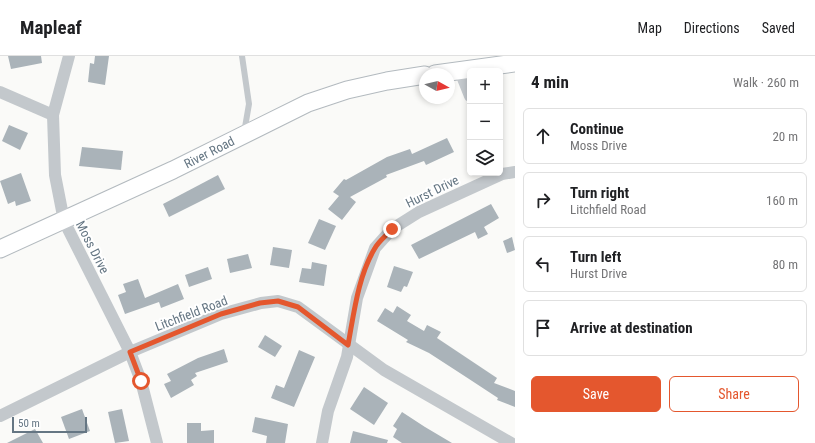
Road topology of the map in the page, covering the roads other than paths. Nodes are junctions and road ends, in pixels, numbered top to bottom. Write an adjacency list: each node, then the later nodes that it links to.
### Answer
1 (69, 56): 9 (street, Moss Drive)
2 (242, 56): 10 (lane)
3 (515, 63): 4 (main road)
4 (460, 71): 5 (main road); 7 (street)
5 (455, 72)
6 (419, 76): 10 (main road, River Road)
7 (467, 88)
8 (0, 92): 9 (street)
9 (53, 115): 14 (street, Moss Drive)
10 (244, 134): 14 (main road, River Road)
11 (503, 172): 12 (street, Hurst Drive)
12 (515, 172)
13 (493, 176): 16 (street, Hurst Drive)
14 (64, 221): 15 (main road, River Road); 17 (street, Moss Drive)
15 (0, 249)
16 (348, 345): 17 (street, Litchfield Road); 20 (street, Hurst Drive); 21 (street, Litchfield Road)
17 (130, 352): 18 (street, Litchfield Road); 19 (street, Moss Drive)
18 (0, 416)
19 (157, 443)
20 (322, 443)
21 (511, 443)

